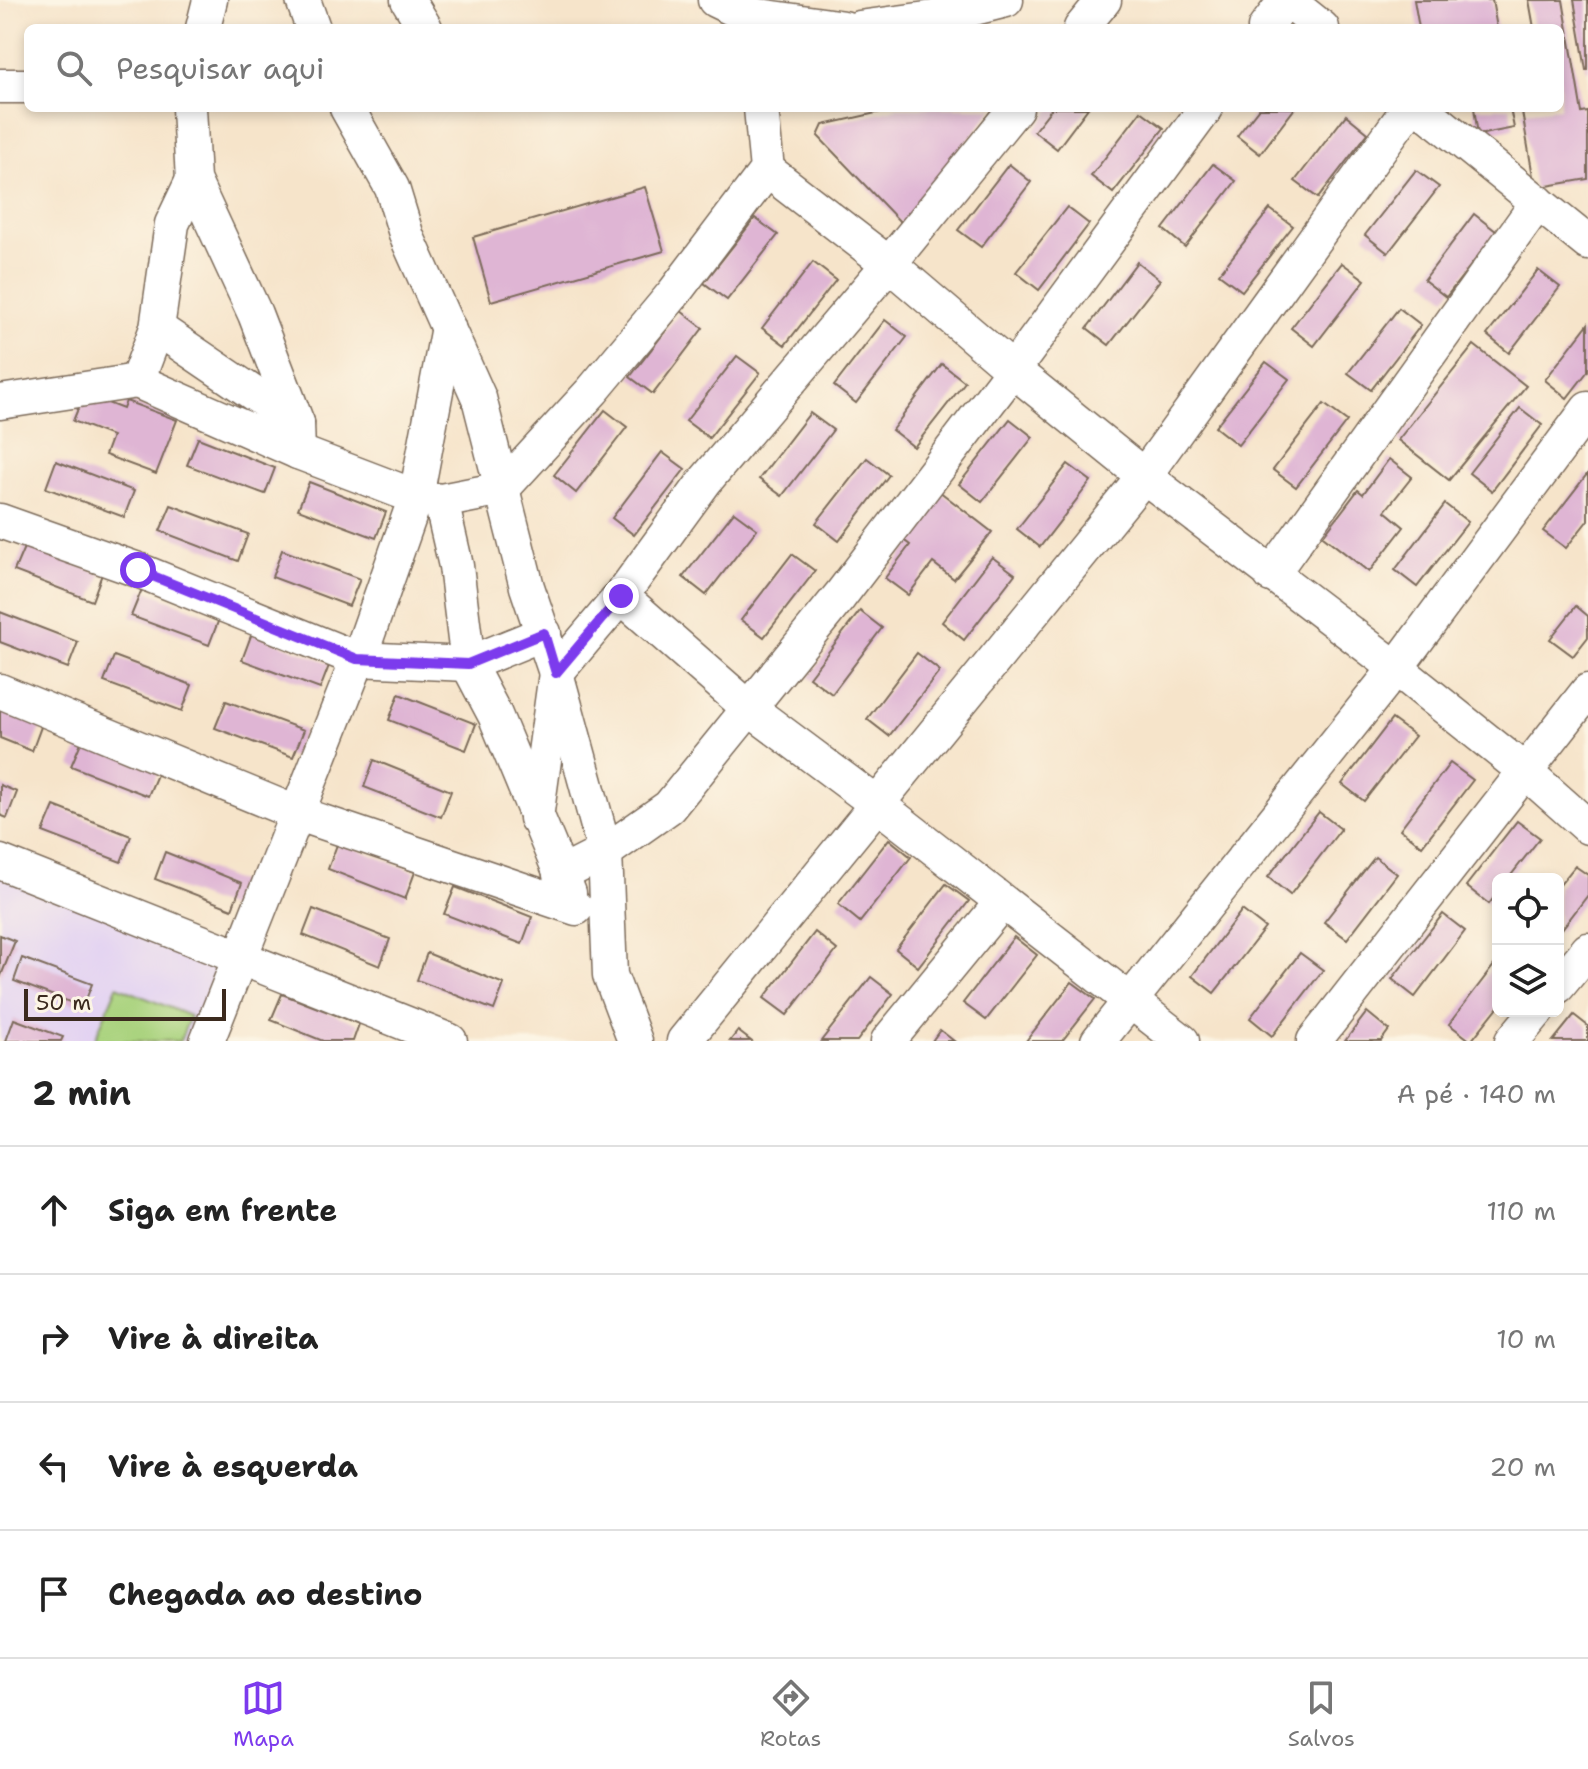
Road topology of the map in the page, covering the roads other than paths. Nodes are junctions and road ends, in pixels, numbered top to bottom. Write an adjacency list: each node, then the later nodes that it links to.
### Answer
1 (210, 0): 9 (street)
2 (303, 0): 10 (street)
3 (408, 0): 11 (street)
4 (1006, 0): 8 (street)
5 (1104, 0): 13 (street)
6 (1286, 0): 14 (street); 15 (street)
7 (737, 11): 12 (street)
8 (926, 23)
9 (204, 24)
10 (312, 24)
11 (423, 24)
12 (819, 24)
13 (1084, 24)
14 (1268, 24)
15 (1317, 24)
16 (0, 86): 17 (street)
17 (24, 86)
18 (189, 112): 26 (street)
19 (349, 112): 30 (street)
20 (761, 112): 25 (street)
21 (1013, 112): 29 (street)
22 (1203, 112): 32 (street)
23 (1406, 112): 37 (street)
24 (1426, 112): 27 (street)
25 (767, 170): 29 (street); 38 (street)
26 (193, 180): 31 (street); 36 (street)
27 (1538, 202): 28 (street); 41 (street)
28 (1588, 243)
29 (889, 264): 32 (street); 42 (street)
30 (448, 327): 38 (street); 39 (street)
31 (157, 328): 33 (street); 36 (street)
32 (1013, 370): 37 (street); 50 (street)
33 (137, 381): 34 (street); 36 (street)
34 (0, 402)
35 (1588, 409): 46 (street)
36 (297, 437): 39 (street)
37 (1144, 476): 41 (street); 52 (street)
38 (502, 489): 39 (street); 43 (street)
39 (429, 499): 44 (street); 45 (street)
40 (0, 521): 44 (street)
41 (1271, 575): 46 (street)
42 (621, 596): 47 (street); 50 (street)
43 (544, 633): 45 (street); 47 (street)
44 (357, 659): 45 (street); 53 (street)
45 (468, 664): 54 (street)
46 (1396, 668): 51 (street); 65 (street)
47 (556, 673): 54 (street); 56 (street)
48 (0, 691): 53 (street)
49 (1588, 691): 51 (street)
50 (751, 710): 52 (street); 56 (street)
51 (1526, 772): 55 (street); 74 (street)
52 (877, 804): 59 (street); 70 (street)
53 (296, 813): 60 (street); 62 (street)
54 (536, 818): 58 (street)
55 (1588, 827)
56 (605, 852): 58 (street); 63 (street)
57 (0, 862): 62 (street)
58 (560, 875): 60 (street)
59 (1002, 902): 65 (street); 71 (street)
60 (576, 908): 63 (street)
61 (1588, 950): 64 (street)
62 (240, 956): 67 (street); 68 (street)
63 (610, 975): 69 (street)
64 (1564, 979)
65 (1130, 1001): 72 (street); 73 (street)
66 (1532, 1017): 75 (street)
67 (207, 1041)
68 (450, 1041)
69 (635, 1041)
70 (684, 1041)
71 (888, 1041)
72 (1098, 1041)
73 (1182, 1041)
74 (1314, 1041)
75 (1512, 1041)

